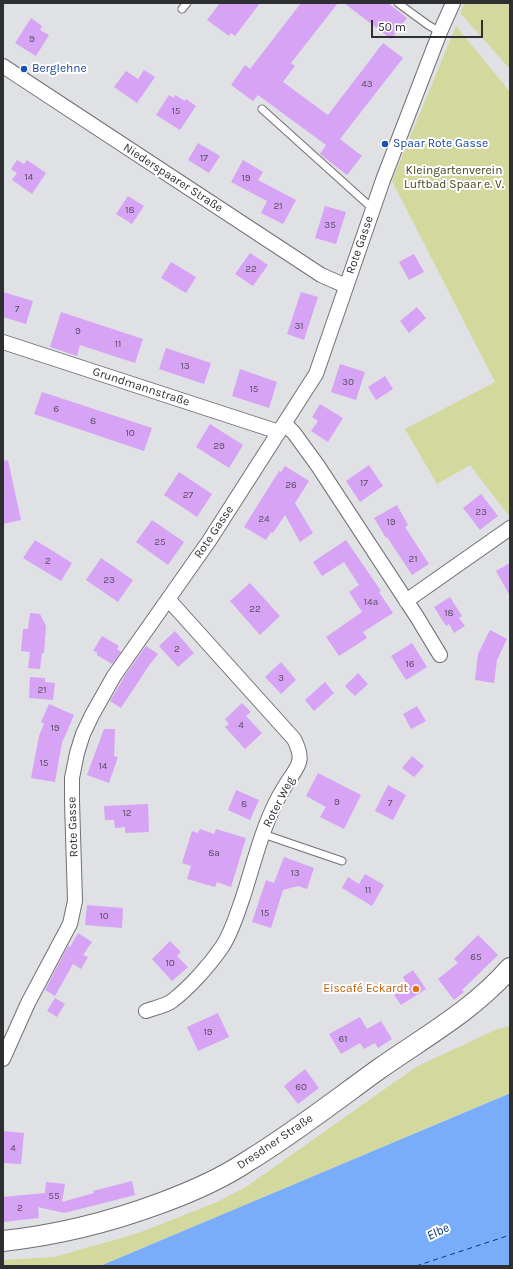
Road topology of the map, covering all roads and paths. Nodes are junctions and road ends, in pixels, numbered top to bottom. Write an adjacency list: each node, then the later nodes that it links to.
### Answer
1 (187, 3): 4 (lane)
2 (398, 3): 5 (lane)
3 (453, 3): 5 (street, Rote Gasse)
4 (182, 10)
5 (440, 32): 8 (street, Rote Gasse)
6 (3, 66): 9 (street, Niederspaarer Straße)
7 (262, 109): 8 (lane)
8 (373, 209): 9 (street, Rote Gasse)
9 (346, 286): 11 (street, Rote Gasse)
10 (3, 342): 11 (street, Grundmannstraße)
11 (282, 428): 13 (street, Rote Gasse); 14 (street)
12 (510, 528): 14 (street)
13 (168, 599): 16 (street, Roter Weg); 20 (street, Rote Gasse)
14 (406, 601): 15 (street)
15 (440, 655)
16 (263, 834): 17 (lane); 19 (street, Roter Weg)
17 (342, 861)
18 (510, 968): 21 (main road, Dresdner Straße)
19 (146, 1011)
20 (3, 1059)
21 (3, 1241)

